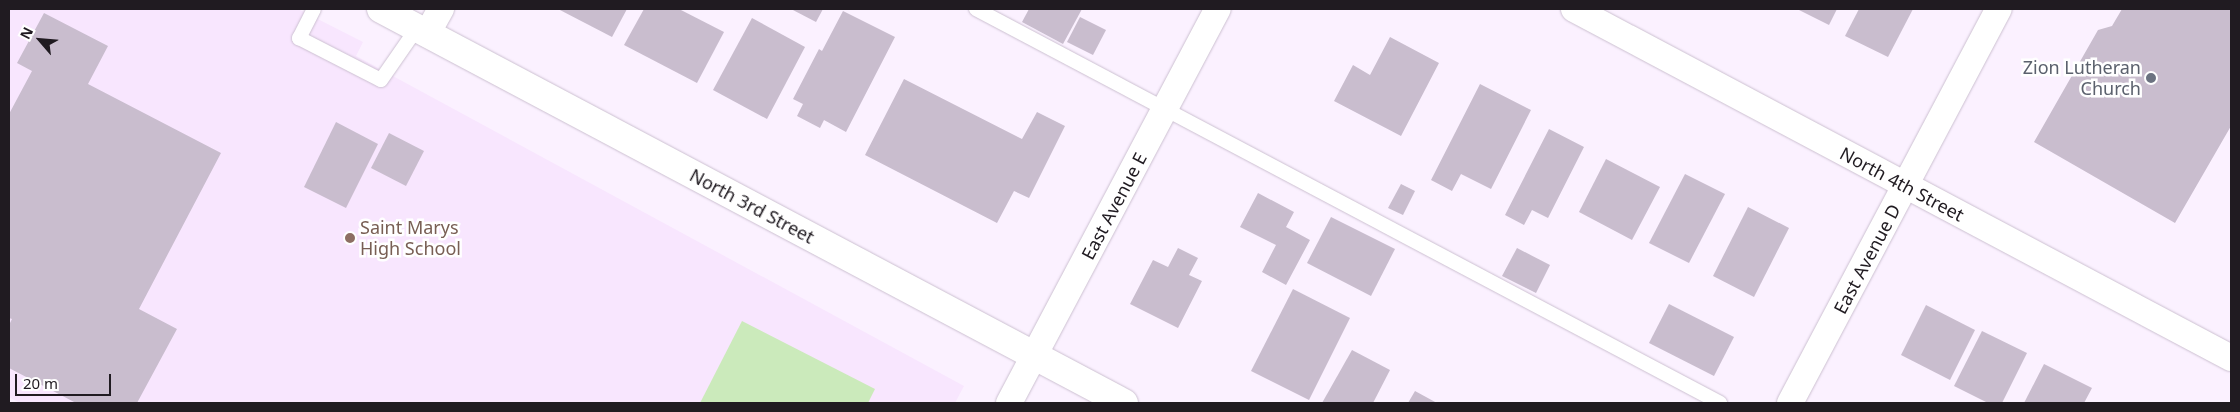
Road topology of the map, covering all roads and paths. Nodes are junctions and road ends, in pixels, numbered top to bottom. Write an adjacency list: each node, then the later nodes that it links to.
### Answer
1 (314, 9): 8 (lane)
2 (381, 9): 8 (street, North 3rd Street)
3 (441, 9): 8 (street)
4 (976, 9): 9 (lane)
5 (1218, 9): 9 (street, East Avenue E)
6 (1574, 9): 10 (street, North 4th Street)
7 (1999, 9): 10 (street, East Avenue D)
8 (422, 31): 11 (street, North 3rd Street)
9 (1166, 108): 11 (street, East Avenue E); 15 (lane)
10 (1906, 186): 12 (street, North 4th Street); 16 (street, East Avenue D)
11 (1034, 356): 13 (street, East Avenue E); 14 (street, North 3rd Street)
12 (2231, 358)
13 (1009, 403)
14 (1124, 403)
15 (1720, 403)
16 (1790, 403)

